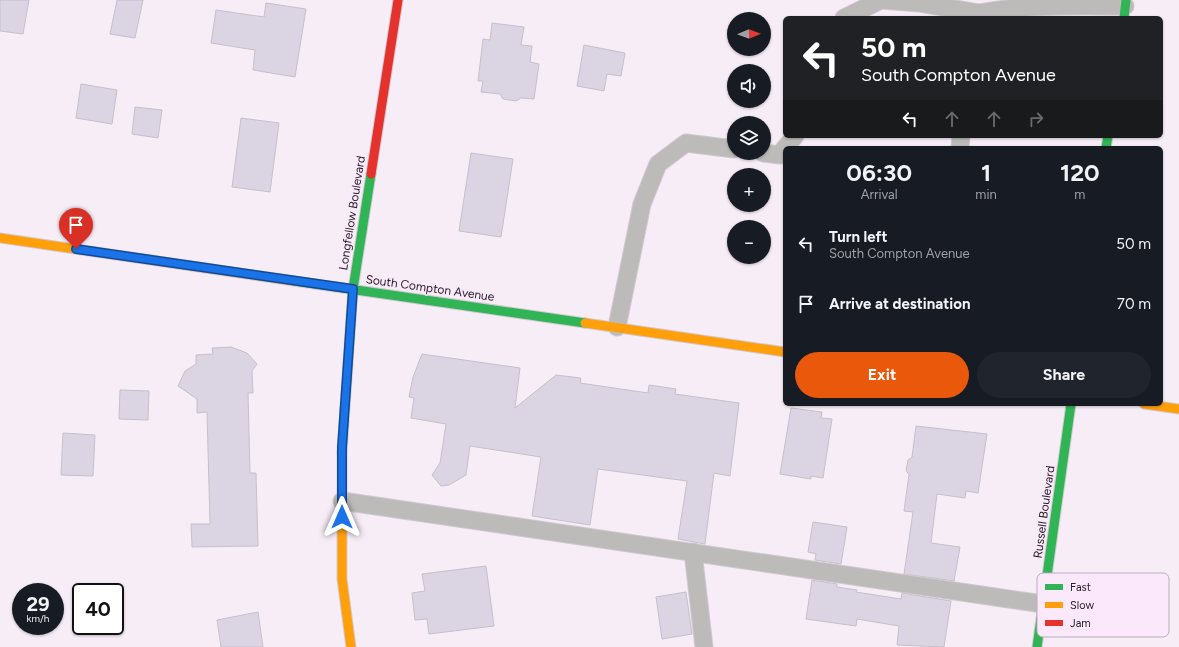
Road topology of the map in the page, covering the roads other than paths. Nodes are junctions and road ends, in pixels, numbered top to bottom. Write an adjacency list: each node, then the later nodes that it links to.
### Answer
1 (398, 0): 11 (main road, Longfellow Boulevard)
2 (1125, 8): 4 (lane)
3 (848, 16): 4 (lane)
4 (978, 16)
5 (793, 138): 6 (lane)
6 (787, 146)
7 (727, 148): 12 (lane)
8 (783, 151): 9 (lane)
9 (771, 154)
10 (0, 238): 11 (main road, South Compton Avenue)
11 (353, 289): 12 (main road, South Compton Avenue); 17 (main road, Longfellow Boulevard)
12 (617, 327): 13 (main road, South Compton Avenue)
13 (783, 352)
14 (1071, 406): 19 (main road, Russell Boulevard)
15 (1158, 406): 16 (main road)
16 (1179, 409)
17 (342, 501): 18 (lane); 22 (main road, Longfellow Boulevard)
18 (693, 552): 20 (lane); 23 (lane)
19 (1047, 573)
20 (1037, 603)
21 (1038, 637): 24 (main road, Russell Boulevard)
22 (351, 647)
23 (704, 647)
24 (1037, 647)

